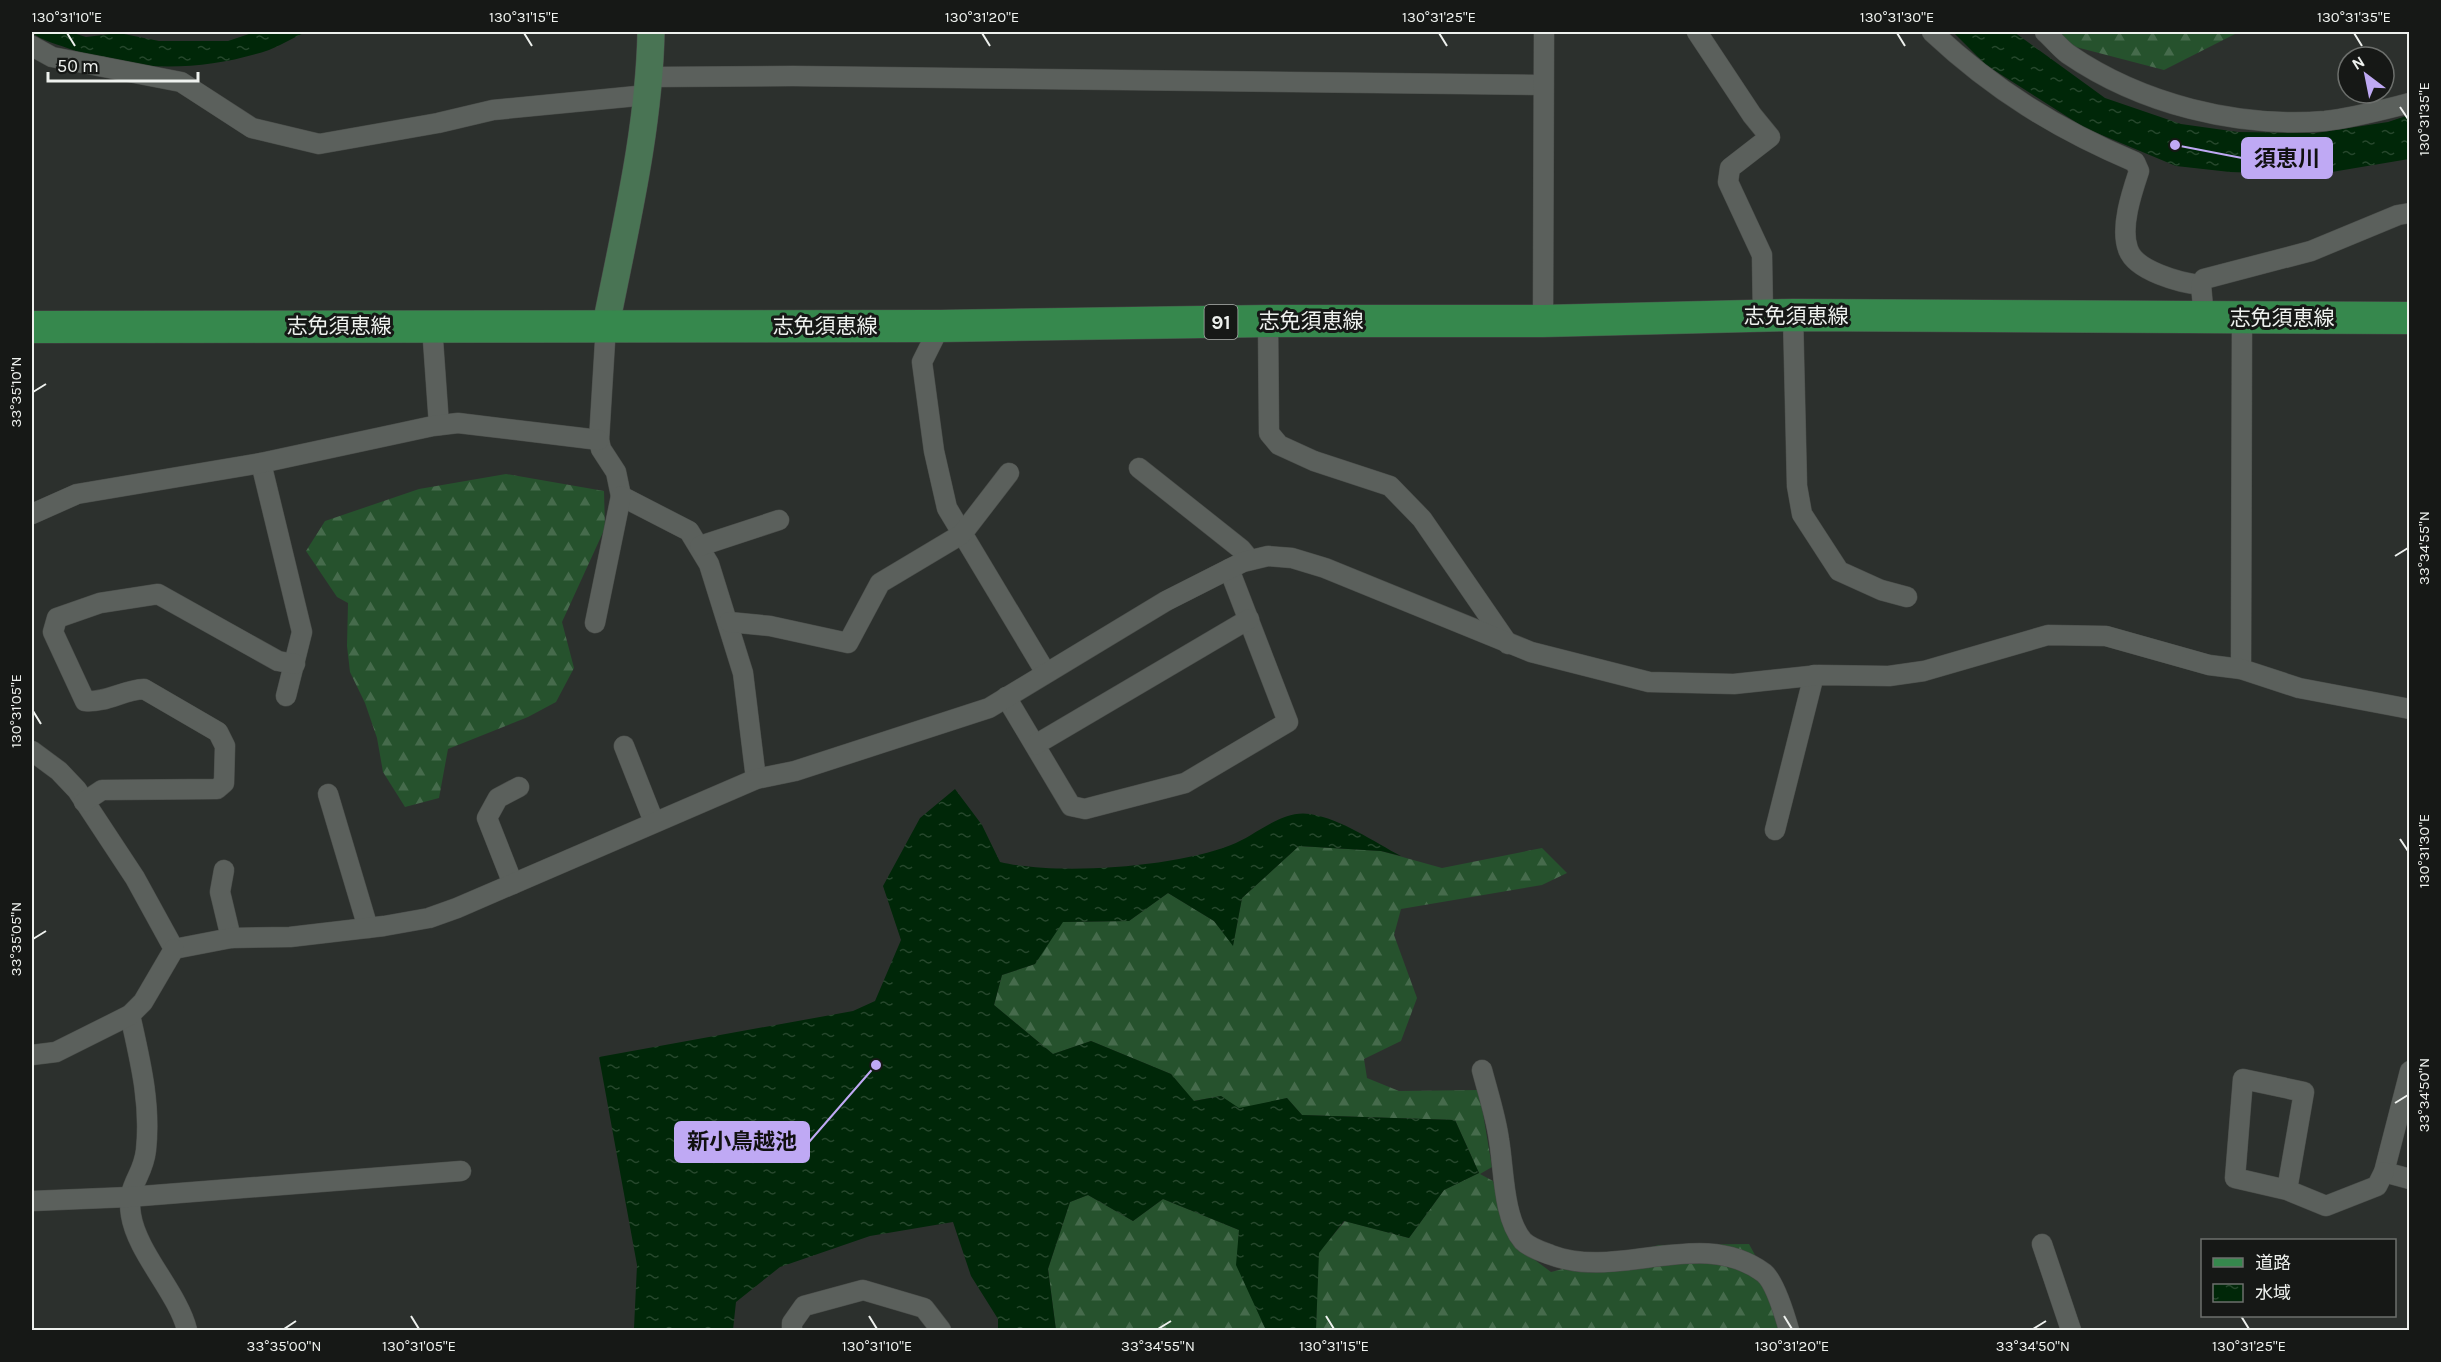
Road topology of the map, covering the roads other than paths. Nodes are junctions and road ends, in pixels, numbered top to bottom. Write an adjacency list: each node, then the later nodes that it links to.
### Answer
1 (651, 32): 7 (street)
2 (1544, 32): 8 (street)
3 (1697, 32): 12 (street)
4 (1932, 32): 11 (street)
5 (2045, 32): 9 (street)
6 (32, 46): 7 (street)
7 (648, 86): 8 (street); 19 (street)
8 (1543, 86): 17 (street)
9 (2409, 103)
10 (2409, 213): 11 (street)
11 (2201, 285): 13 (street)
12 (1778, 316): 13 (main road, 志免須恵線 / 91); 17 (main road, 志免須恵線 / 91); 34 (street)
13 (2204, 318): 14 (main road, 志免須恵線 / 91)
14 (2242, 318): 15 (main road, 志免須恵線 / 91); 40 (street)
15 (2409, 318)
16 (1268, 321): 17 (main road, 志免須恵線 / 91); 20 (main road, 志免須恵線 / 91); 38 (street)
17 (1543, 321)
18 (432, 326): 19 (main road, 志免須恵線 / 91); 21 (main road, 志免須恵線 / 91); 22 (street)
19 (606, 326): 20 (main road, 志免須恵線 / 91); 23 (street)
20 (940, 326): 30 (street)
21 (32, 327)
22 (439, 425): 23 (street); 24 (street)
23 (599, 440): 27 (street)
24 (261, 463): 28 (street); 39 (street)
25 (1139, 468): 32 (street)
26 (1009, 473): 30 (street)
27 (621, 496): 31 (street); 37 (street)
28 (32, 514)
29 (779, 520): 31 (street)
30 (962, 534): 36 (street); 41 (street)
31 (700, 546): 36 (street)
32 (1250, 560): 33 (street); 38 (street)
33 (1229, 568): 35 (street); 41 (street)
34 (1906, 597)
35 (1249, 620): 46 (street); 46 (street)
36 (729, 622): 49 (street)
37 (595, 623)
38 (1508, 644): 42 (street)
39 (295, 664): 43 (street); 52 (street)
40 (2241, 669): 42 (street); 45 (street)
41 (1046, 673): 44 (street)
42 (1814, 675): 54 (street)
43 (286, 696)
44 (1006, 697): 46 (street); 49 (street)
45 (2409, 709)
46 (1035, 745)
47 (624, 746): 53 (street)
48 (32, 751): 52 (street)
49 (756, 779): 53 (street)
50 (519, 787): 56 (street)
51 (328, 794): 57 (street)
52 (84, 802): 59 (street)
53 (654, 822): 56 (street)
54 (1775, 830)
55 (224, 870): 58 (street)
56 (513, 884): 57 (street)
57 (368, 928): 58 (street)
58 (231, 938): 59 (street)
59 (174, 949): 60 (street)
60 (130, 1014): 61 (street); 68 (street)
61 (32, 1054)
62 (1482, 1070): 74 (street)
63 (2409, 1071): 65 (street)
64 (461, 1171): 68 (street)
65 (2384, 1172): 66 (street); 67 (street)
66 (2409, 1179)
67 (2287, 1190): 67 (street)
68 (129, 1197): 69 (street); 71 (street)
69 (32, 1201)
70 (2042, 1244): 75 (street)
71 (187, 1330)
72 (792, 1330): 73 (street)
73 (941, 1330)
74 (1789, 1330)
75 (2071, 1330)

